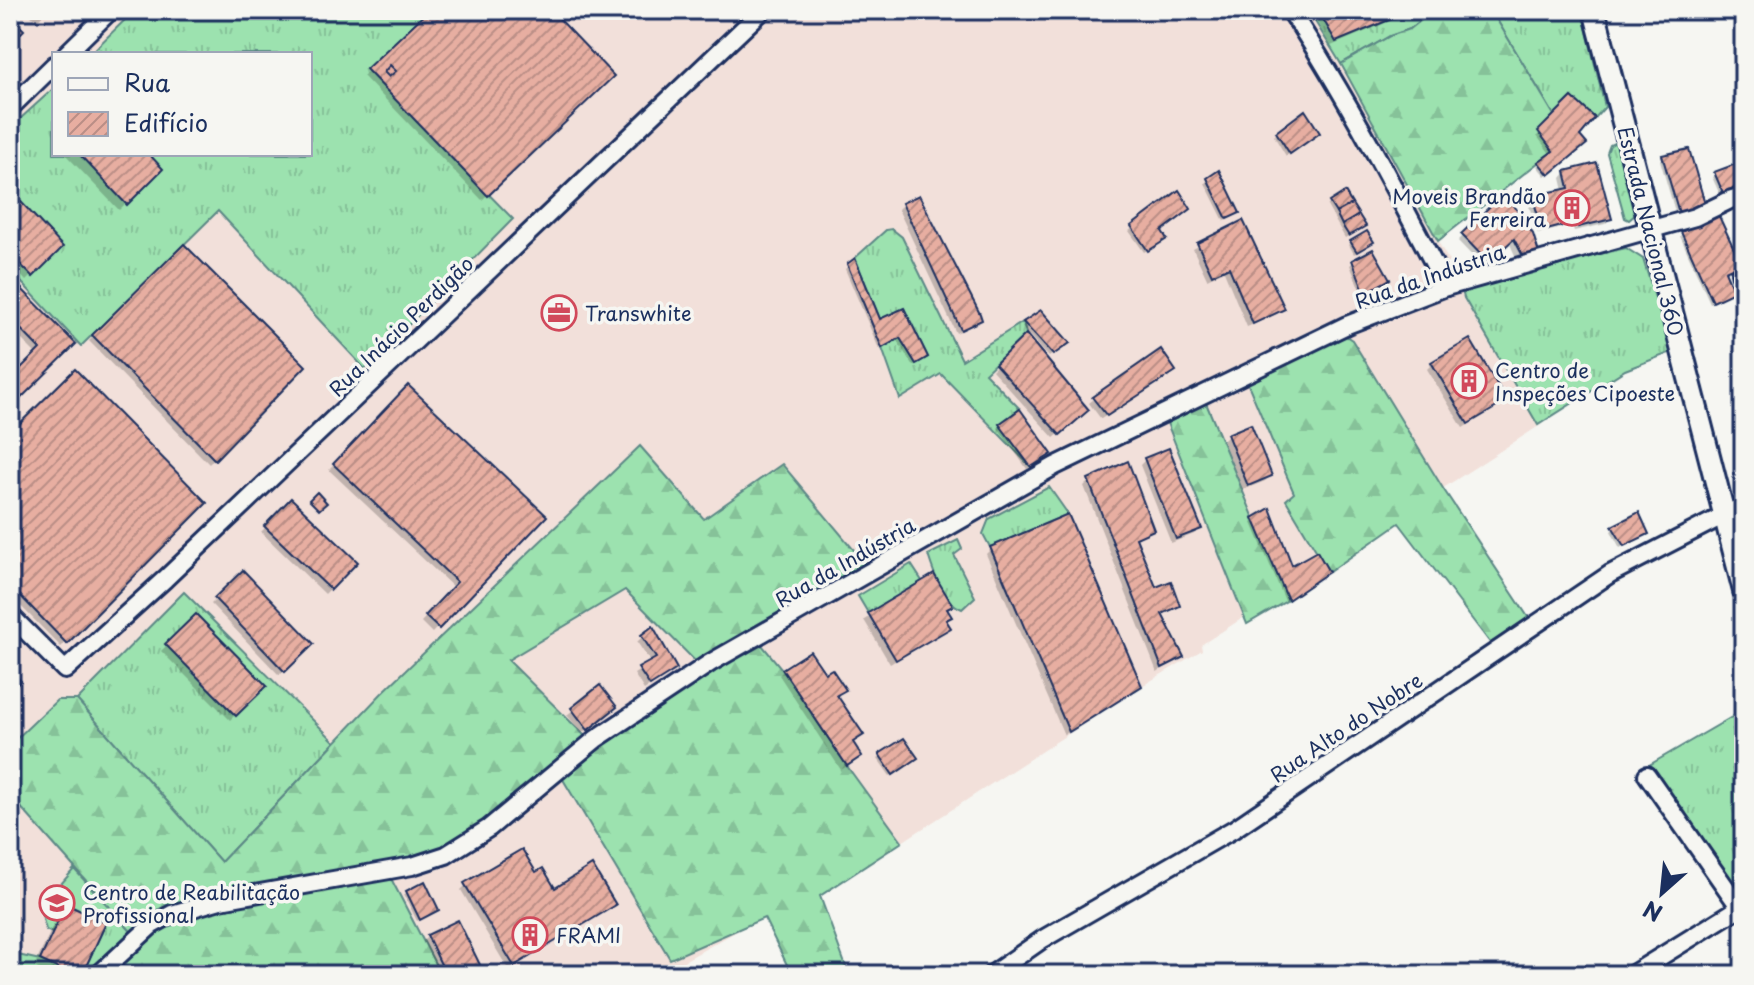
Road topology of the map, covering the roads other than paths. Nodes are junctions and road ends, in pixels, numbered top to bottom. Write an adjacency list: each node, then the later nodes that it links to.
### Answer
1 (111, 10): 5 (street)
2 (763, 10): 14 (street, Rua Inácio Perdigão)
3 (1290, 10): 10 (street)
4 (1594, 10): 9 (main road, Estrada Nacional 360)
5 (68, 52)
6 (52, 67): 7 (street)
7 (10, 108)
8 (1744, 196): 9 (street, Rua da Indústria)
9 (1650, 232): 10 (street, Rua da Indústria); 12 (main road, Estrada Nacional 360)
10 (1446, 287): 17 (street, Rua da Indústria)
11 (1744, 505): 12 (street, Rua Alto do Nobre)
12 (1724, 513): 13 (main road, Estrada Nacional 360); 18 (street, Rua Alto do Nobre)
13 (1744, 591)
14 (10, 615)
15 (1647, 775): 16 (street)
16 (1742, 906): 19 (street)
17 (98, 975)
18 (991, 975)
19 (1631, 975)

